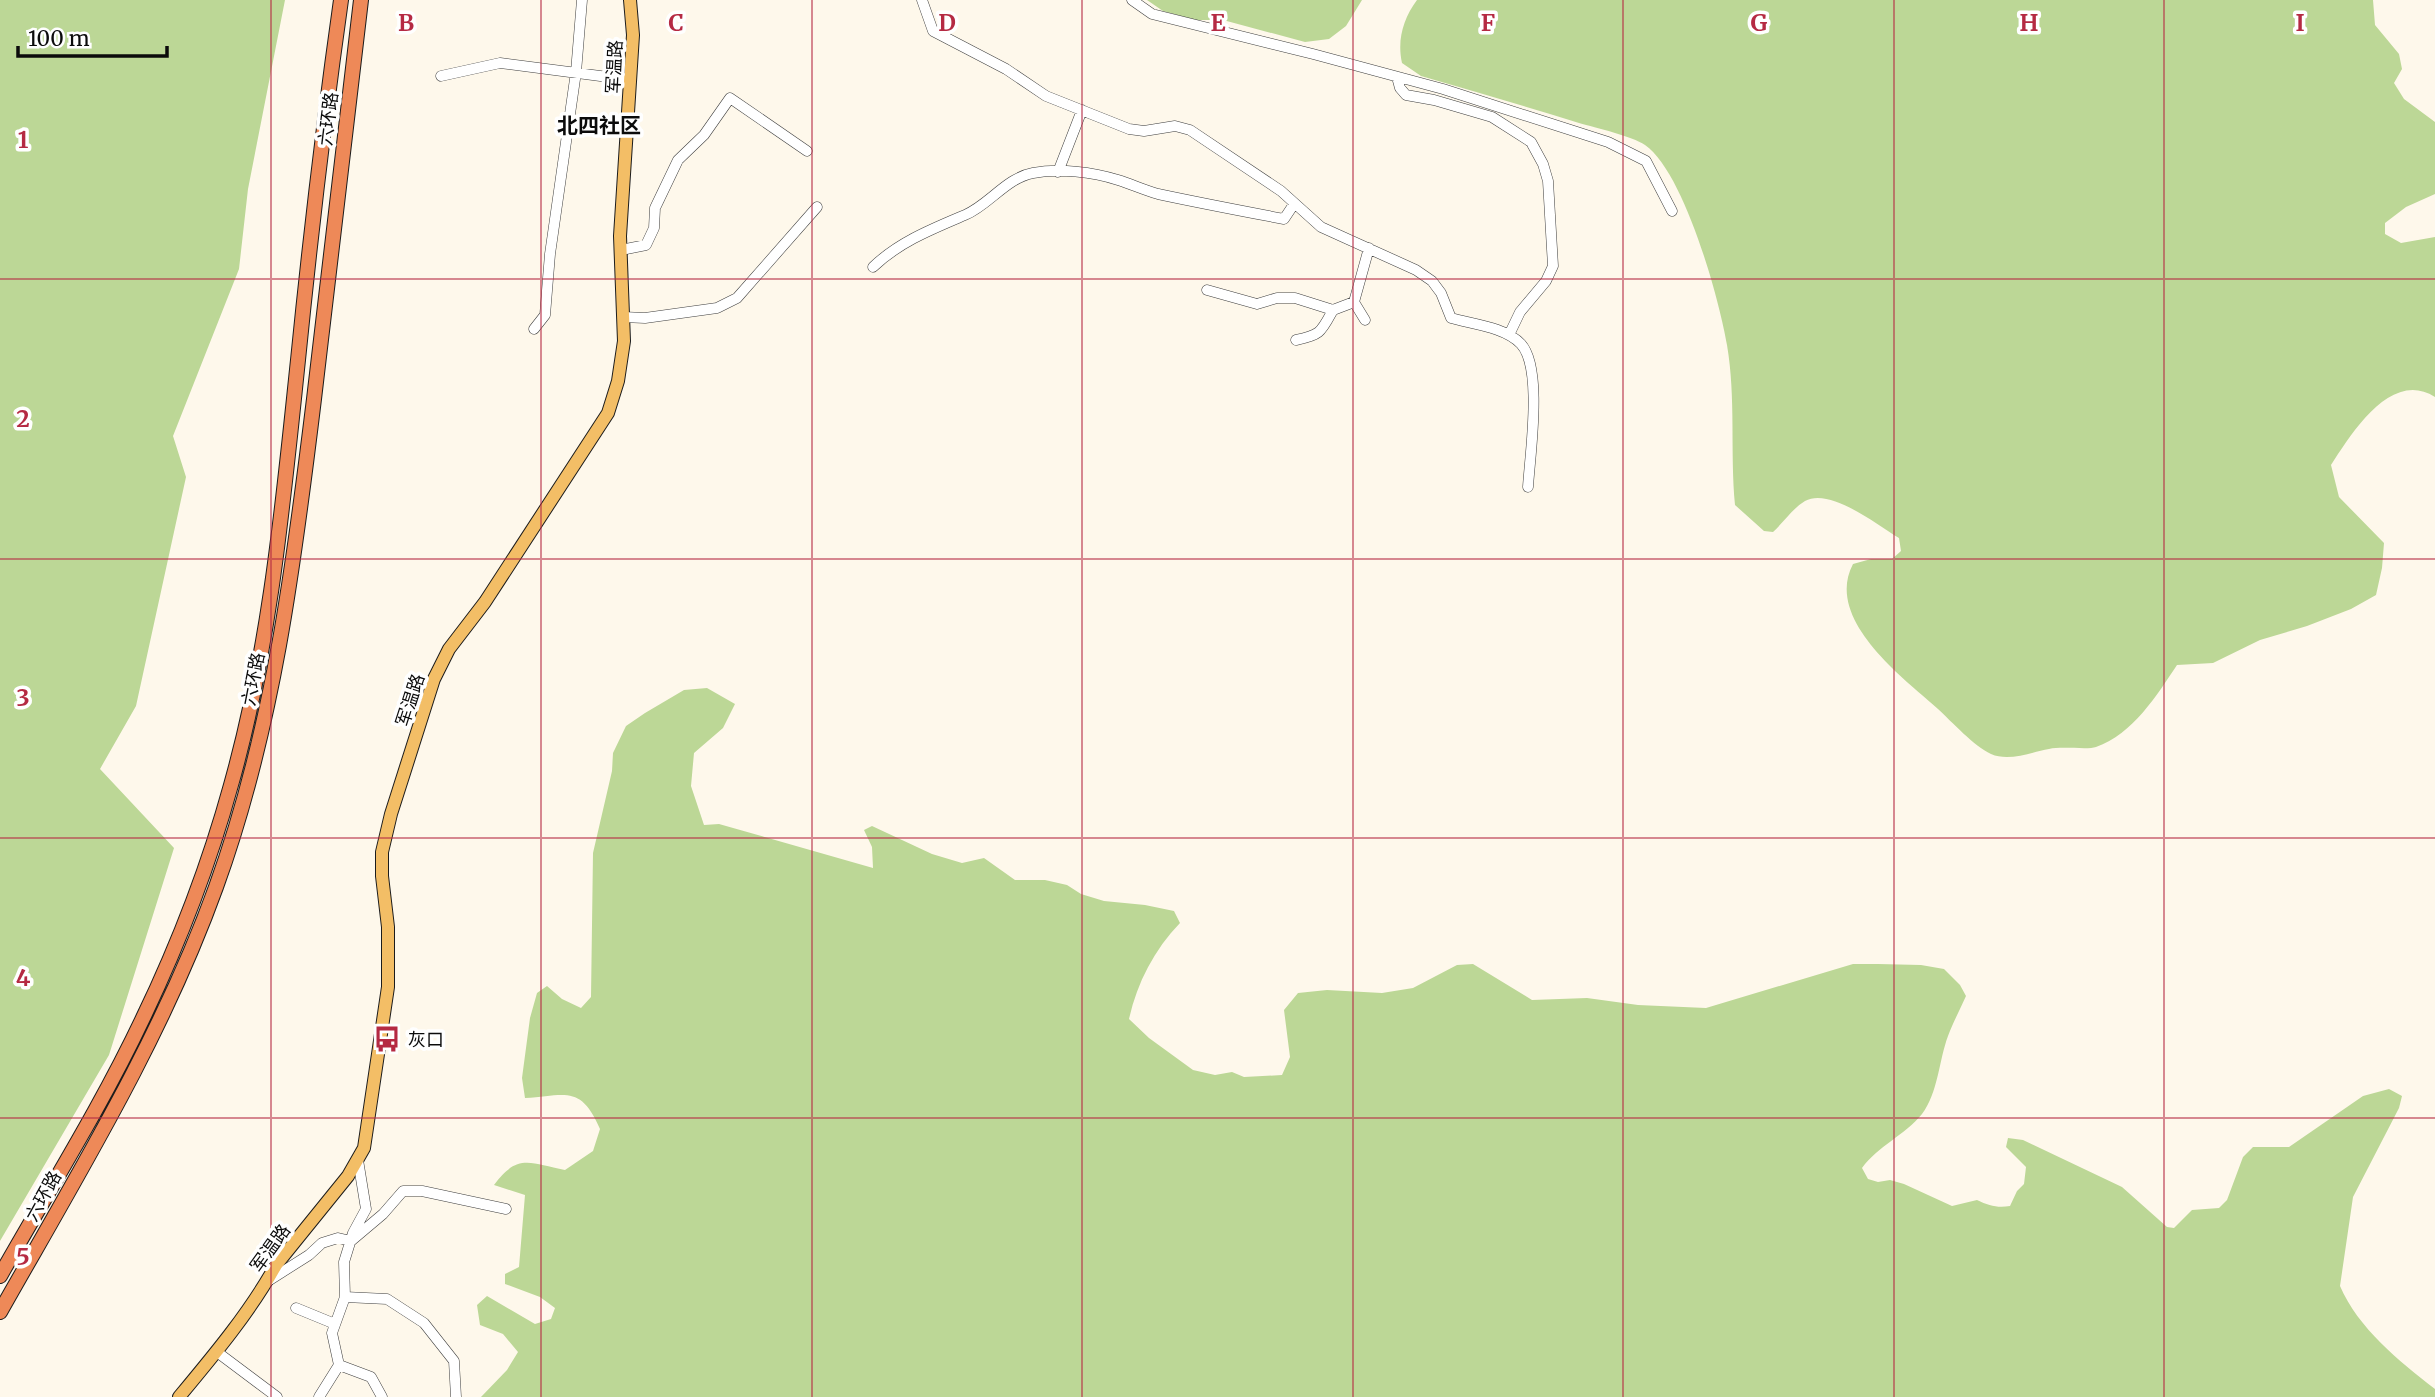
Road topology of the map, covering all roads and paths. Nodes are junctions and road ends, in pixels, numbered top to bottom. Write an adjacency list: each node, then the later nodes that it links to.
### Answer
1 (341, 0): 32 (highway, 六环路)
2 (362, 0): 36 (highway, 六环路)
3 (582, 0): 7 (street)
4 (631, 0): 10 (main road, 军温路)
5 (922, 0): 11 (street)
6 (1132, 0): 9 (street)
7 (576, 72): 8 (street); 10 (street); 25 (street)
8 (441, 76)
9 (1397, 77): 16 (street); 26 (street)
10 (631, 79): 18 (main road, 军温路)
11 (1082, 110): 13 (street); 14 (street)
12 (807, 151): 18 (street)
13 (1058, 172): 14 (street); 19 (street)
14 (1294, 204): 17 (street)
15 (817, 207): 23 (street)
16 (1672, 211)
17 (1368, 248): 21 (street); 26 (street)
18 (621, 250): 23 (main road, 军温路)
19 (873, 267)
20 (1207, 290): 22 (street)
21 (1354, 302): 22 (street); 24 (street)
22 (1333, 310): 27 (street)
23 (623, 317): 29 (main road, 军温路)
24 (1365, 320)
25 (534, 329)
26 (1509, 335): 28 (street)
27 (1296, 340)
28 (1528, 487)
29 (358, 1160): 31 (street); 33 (main road, 军温路)
30 (506, 1209): 31 (street)
31 (351, 1241): 33 (street); 34 (street)
32 (0, 1276)
33 (267, 1281): 38 (main road, 军温路)
34 (345, 1297): 37 (street); 44 (street)
35 (296, 1308): 37 (street)
36 (0, 1312)
37 (335, 1324): 39 (street)
38 (217, 1352): 40 (main road, 军温路); 41 (street)
39 (339, 1365): 42 (street); 43 (street)
40 (179, 1397)
41 (277, 1397)
42 (319, 1397)
43 (382, 1397)
44 (456, 1397)

